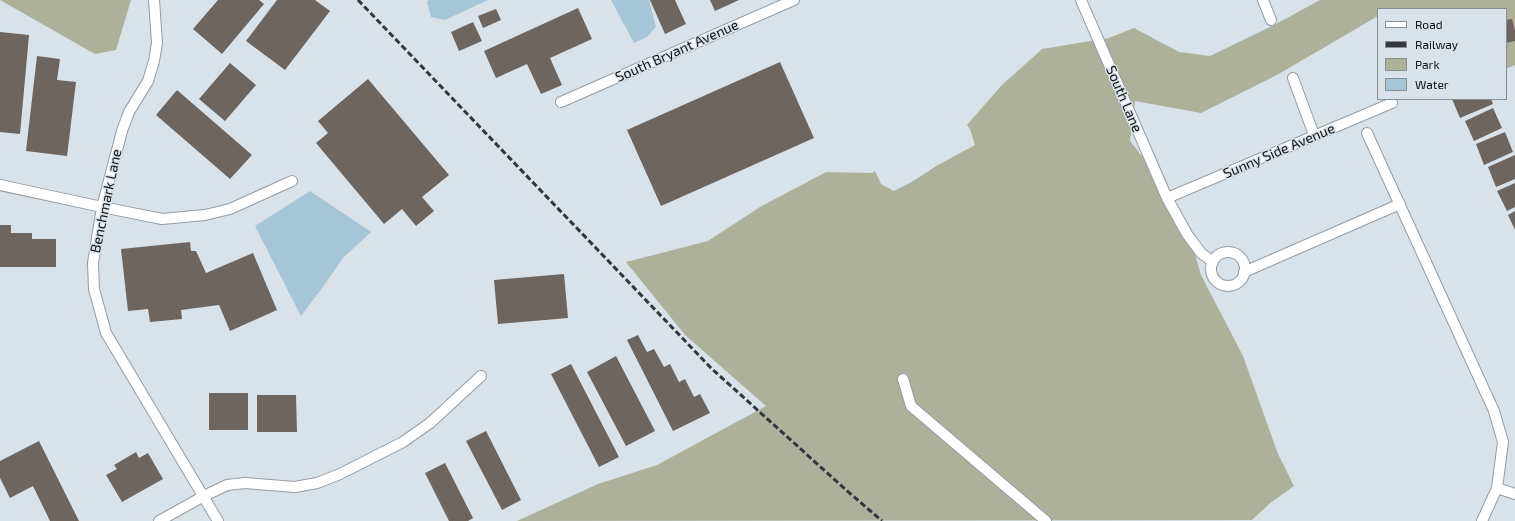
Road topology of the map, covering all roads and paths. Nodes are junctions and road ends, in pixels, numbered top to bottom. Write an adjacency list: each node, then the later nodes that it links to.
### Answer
1 (154, 0): 15 (street, Benchmark Lane)
2 (794, 0): 7 (street, South Bryant Avenue)
3 (1081, 0): 13 (street, South Lane)
4 (1262, 0): 5 (street)
5 (1271, 20)
6 (1293, 78): 10 (street)
7 (560, 102)
8 (1392, 103): 10 (street, Sunny Side Avenue)
9 (1367, 132): 14 (street)
10 (1314, 135): 13 (street, Sunny Side Avenue)
11 (292, 181): 15 (street)
12 (0, 185): 15 (street)
13 (1167, 198): 16 (street, South Lane)
14 (1400, 204): 17 (street); 20 (street)
15 (102, 207): 22 (street, Benchmark Lane)
16 (1213, 262): 17 (street); 17 (street)
17 (1244, 272)
18 (481, 376): 22 (street)
19 (903, 380): 25 (street)
20 (1497, 488): 21 (street); 26 (street)
21 (1515, 494)
22 (204, 496): 23 (street); 24 (street, Benchmark Lane)
23 (159, 521)
24 (218, 521)
25 (1046, 521)
26 (1482, 521)

